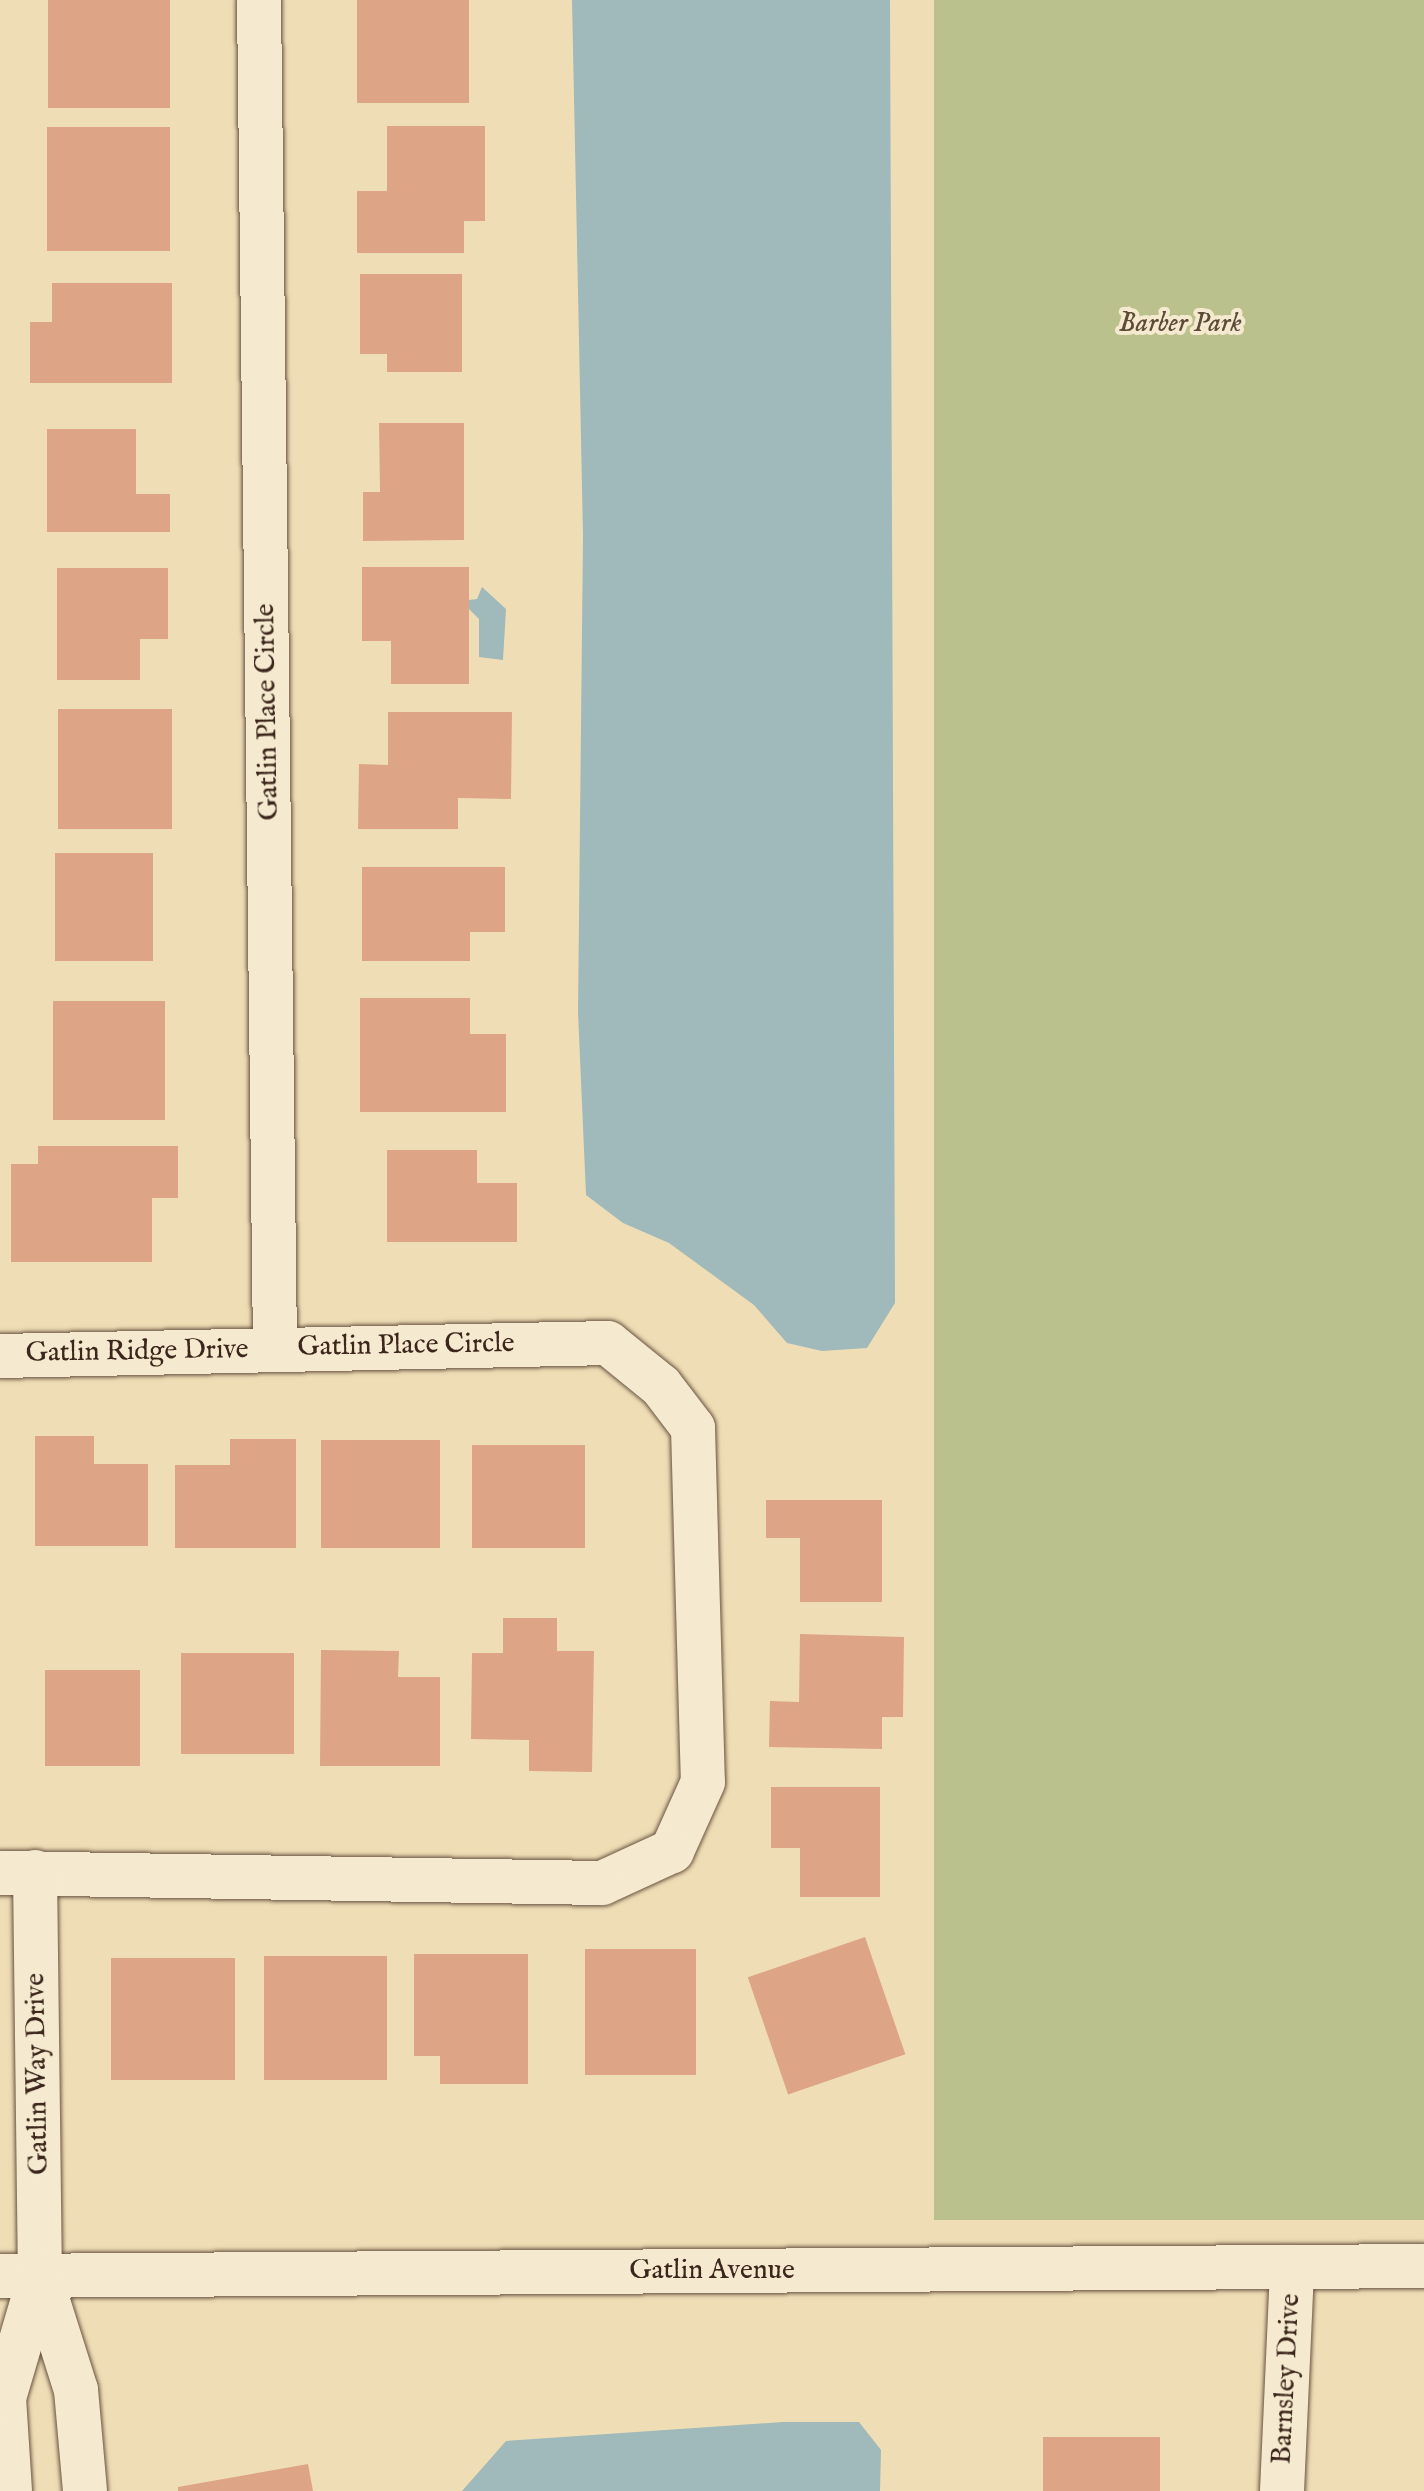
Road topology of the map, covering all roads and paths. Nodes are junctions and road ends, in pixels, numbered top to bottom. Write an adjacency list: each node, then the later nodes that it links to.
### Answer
1 (259, 0): 2 (street, Gatlin Place Circle)
2 (275, 1349): 3 (street, Gatlin Ridge Drive); 4 (street, Gatlin Place Circle)
3 (0, 1356)
4 (18, 1872): 7 (street, Gatlin Way Drive)
5 (1424, 2266): 6 (street, Gatlin Avenue)
6 (1292, 2267): 7 (street, Gatlin Avenue); 10 (street, Barnsley Drive)
7 (20, 2276): 8 (street); 9 (street)
8 (10, 2491)
9 (85, 2491)
10 (1282, 2491)

